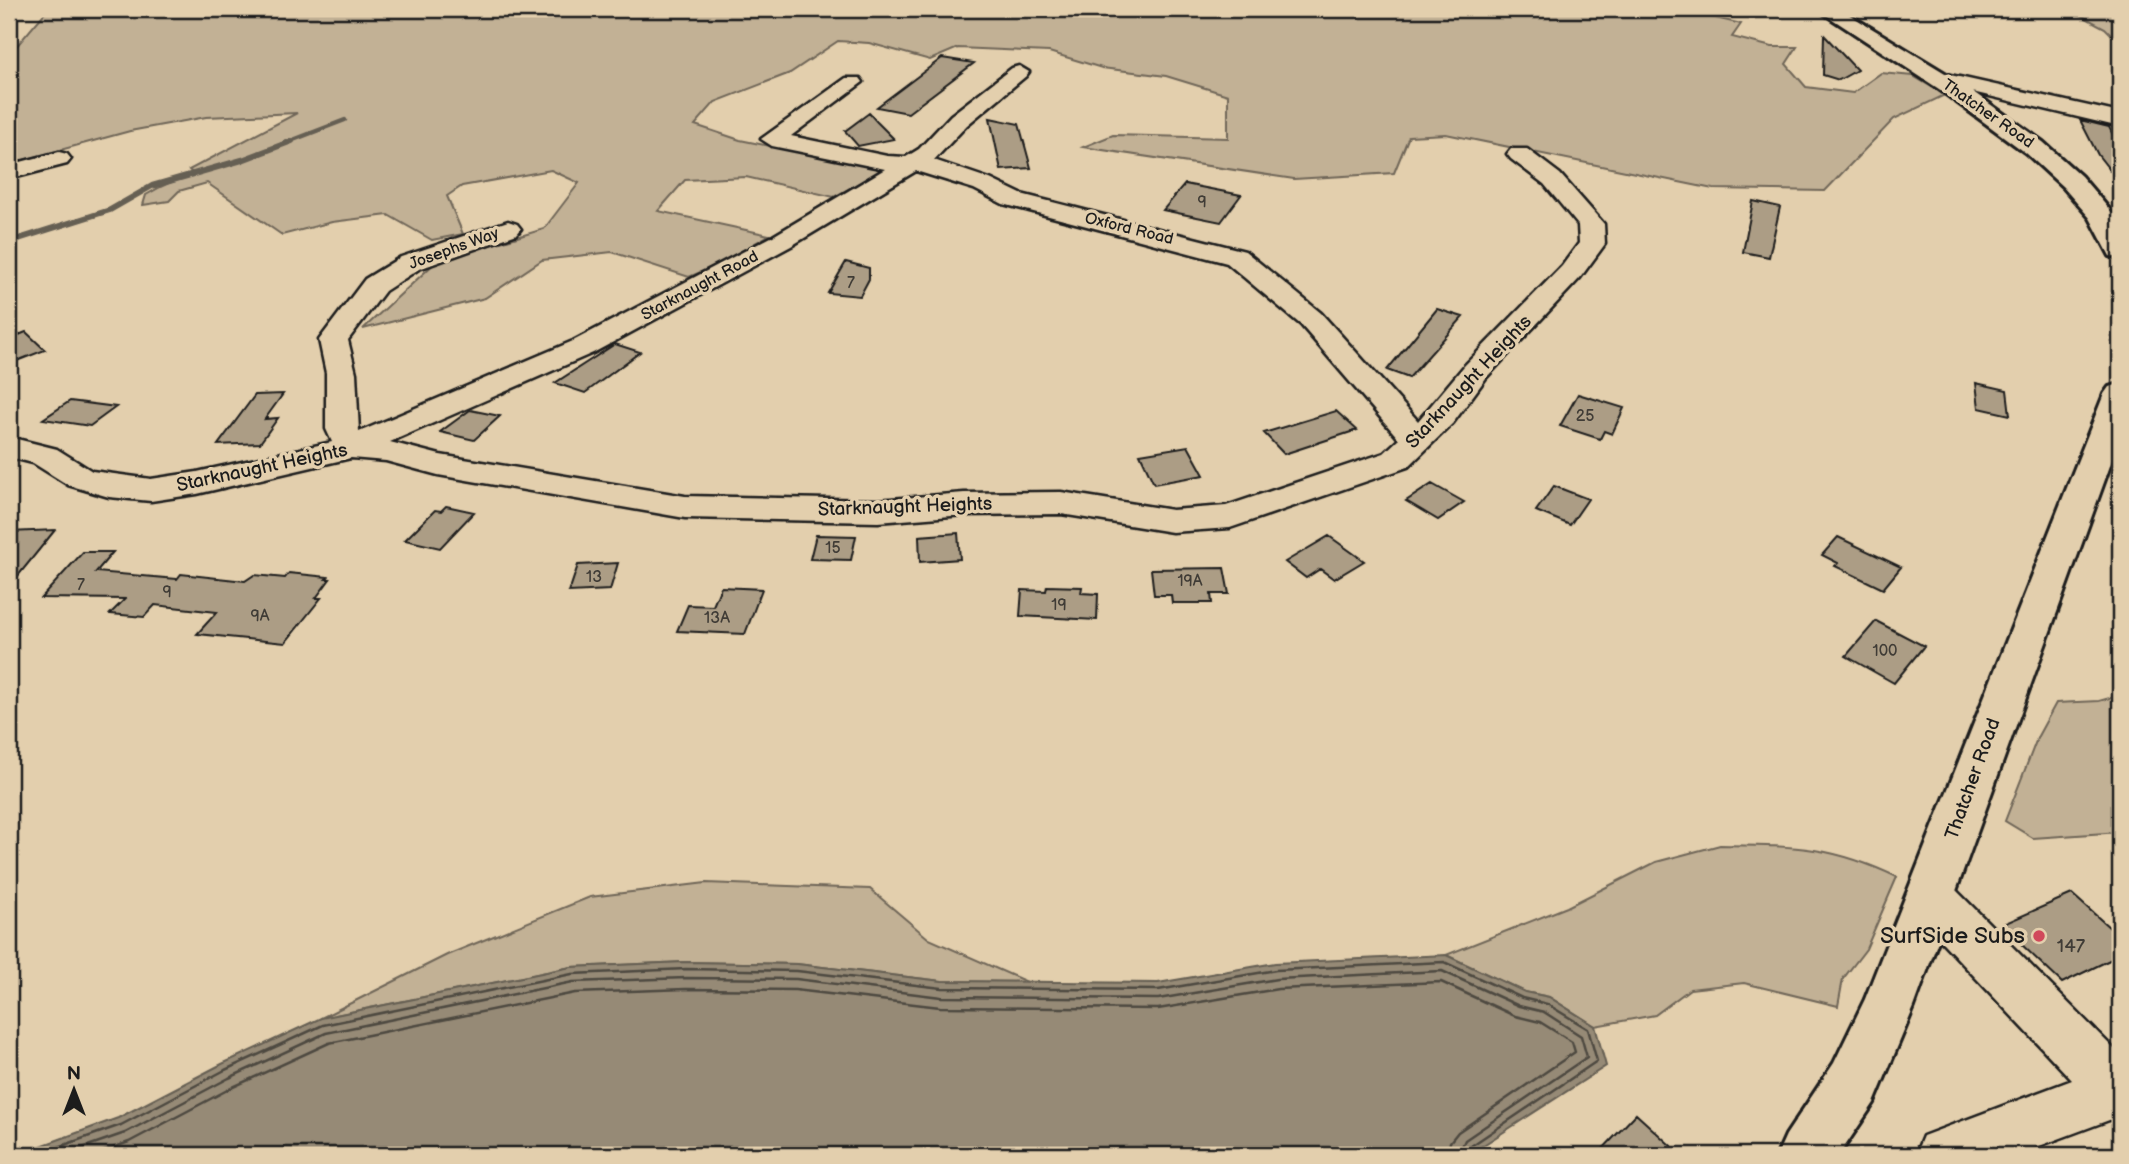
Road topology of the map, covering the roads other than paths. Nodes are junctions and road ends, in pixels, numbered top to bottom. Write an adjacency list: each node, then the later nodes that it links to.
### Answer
1 (1827, 9): 3 (main road, Thatcher Road)
2 (1019, 72): 8 (street, Starknaught Road)
3 (1937, 78): 5 (street); 11 (main road, Thatcher Road)
4 (853, 82): 8 (street, Oxford Road)
5 (2120, 120)
6 (1519, 154): 13 (street, Starknaught Heights)
7 (59, 159): 9 (street)
8 (911, 165): 13 (street, Oxford Road); 15 (street, Starknaught Road)
9 (9, 172)
10 (508, 229): 15 (street, Josephs Way)
11 (2120, 250)
12 (2120, 394): 16 (main road, Thatcher Road)
13 (1417, 440): 15 (street, Starknaught Heights)
14 (9, 447): 15 (street, Starknaught Heights)
15 (351, 448)
16 (1930, 896): 17 (street); 18 (main road, Thatcher Road)
17 (2119, 1089): 19 (street)
18 (1806, 1155)
19 (1942, 1155)

